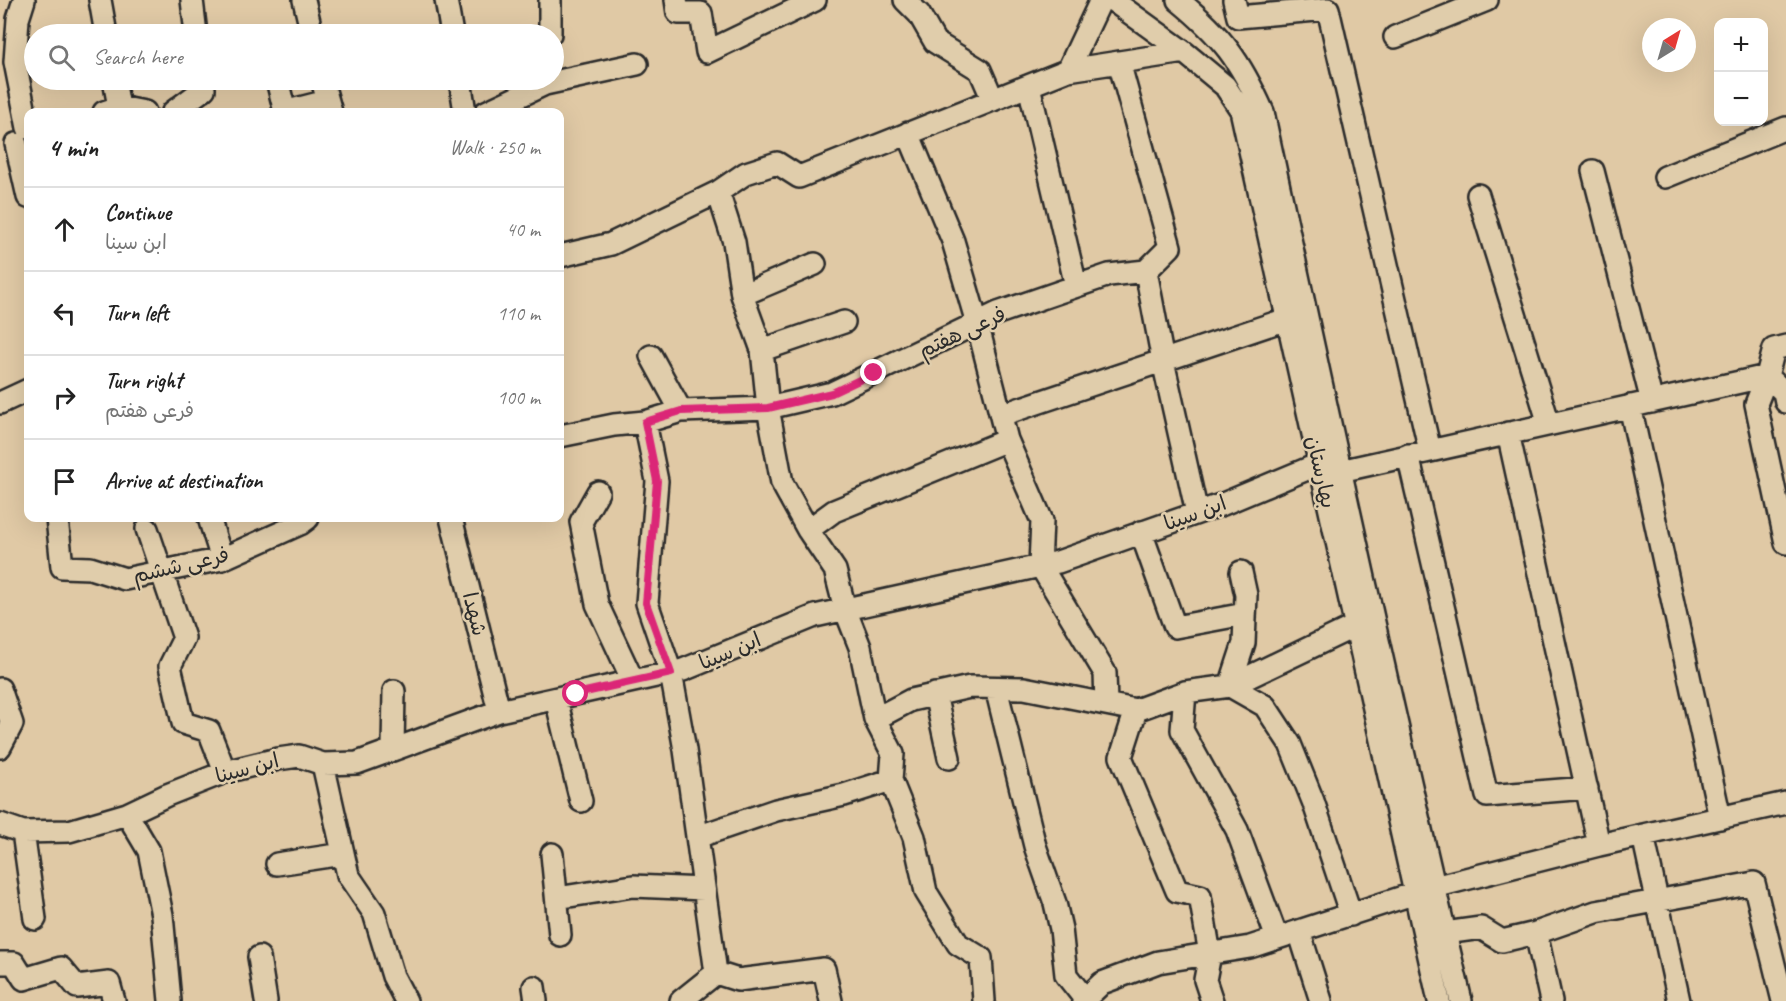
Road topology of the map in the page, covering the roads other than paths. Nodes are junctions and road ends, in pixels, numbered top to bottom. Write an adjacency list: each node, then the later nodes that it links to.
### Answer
1 (24, 0): 42 (street)
2 (100, 0): 15 (street)
3 (192, 0): 16 (street)
4 (304, 0): 17 (street)
5 (447, 0): 18 (street)
6 (550, 0): 19 (street)
7 (676, 0): 8 (street)
8 (815, 0)
9 (905, 0): 33 (street)
10 (1101, 0): 24 (street)
11 (1112, 0): 21 (street, بهارستان)
12 (1178, 0): 77 (street, بهارستان)
13 (1234, 0): 74 (street)
14 (1487, 0): 20 (street)
15 (104, 24)
16 (195, 24)
17 (310, 24)
18 (451, 24)
19 (549, 24)
20 (1395, 37)
21 (1184, 52): 22 (street); 53 (street, بهارستان)
22 (1119, 62): 24 (street); 50 (street)
23 (637, 64): 25 (street)
24 (1068, 70): 26 (street)
25 (564, 78)
26 (1029, 86): 33 (street); 51 (street)
27 (113, 90): 35 (street)
28 (203, 90): 36 (street)
29 (280, 90): 37 (street)
30 (325, 90): 34 (street)
31 (461, 90): 38 (street)
32 (529, 90): 39 (street)
33 (993, 100): 41 (street)
34 (329, 106)
35 (112, 108)
36 (179, 108)
37 (284, 108)
38 (464, 108)
39 (494, 108)
40 (1786, 128): 45 (street)
41 (908, 133): 46 (street); 55 (street)
42 (18, 141): 44 (street)
43 (1593, 171): 62 (street)
44 (24, 175)
45 (1665, 177)
46 (718, 192): 48 (street); 52 (street)
47 (1478, 195): 70 (street)
48 (564, 255)
49 (815, 264): 52 (street)
50 (1146, 271): 51 (street, فرعی هفتم); 59 (street)
51 (1076, 286): 55 (street, فرعی هفتم)
52 (742, 295): 57 (street)
53 (1287, 319): 59 (street); 76 (street, بهارستان)
54 (844, 322): 57 (street)
55 (977, 323): 66 (street, فرعی هفتم); 68 (street)
56 (1786, 345): 60 (street)
57 (762, 350): 66 (street)
58 (651, 356): 67 (street)
59 (1162, 361): 68 (street); 79 (street)
60 (1767, 376): 62 (street); 63 (street); 87 (street)
61 (24, 392): 64 (street)
62 (1652, 402): 65 (street)
63 (1786, 402)
64 (0, 403)
65 (1630, 406): 70 (street); 118 (street)
66 (768, 408): 67 (street, فرعی هفتم); 85 (street)
67 (681, 411): 69 (street, فرعی هفتم)
68 (1001, 415): 73 (street)
69 (645, 422): 72 (street, فرعی هفتم); 95 (street)
70 (1549, 424): 71 (street)
71 (1508, 434): 74 (street); 114 (street)
72 (564, 435)
73 (1007, 440): 85 (street); 89 (street)
74 (1430, 451): 75 (street)
75 (1408, 455): 77 (street); 114 (street)
76 (1319, 464): 79 (street, ابن سینا); 94 (street, بهارستان)
77 (1340, 471): 128 (street, بهارستان)
78 (598, 492): 96 (street)
79 (1197, 513): 86 (street, ابن سینا)
80 (57, 522): 90 (street, فرعی ششم)
81 (210, 522): 88 (street)
82 (303, 522): 88 (street, فرعی ششم)
83 (452, 522): 106 (street, شهدا)
84 (147, 529): 90 (street)
85 (808, 530): 92 (street)
86 (1141, 532): 89 (street, ابن سینا); 93 (street)
87 (1786, 543)
88 (222, 559): 90 (street, فرعی ششم)
89 (1040, 566): 92 (street, ابن سینا); 104 (street)
90 (163, 572): 112 (street)
91 (1241, 572): 93 (street)
92 (845, 609): 95 (street, ابن سینا); 107 (street)
93 (1245, 614): 97 (street)
94 (1355, 626): 97 (street); 128 (street, بهارستان)
95 (671, 673): 96 (street, ابن سینا); 122 (street)
96 (633, 681): 103 (street, ابن سینا)
97 (1230, 686): 101 (street); 131 (street)
98 (996, 688): 102 (street); 104 (street); 142 (street)
99 (0, 689): 108 (street)
100 (394, 691): 109 (street)
101 (1185, 692): 105 (street); 137 (street)
102 (935, 694): 107 (street); 110 (street)
103 (556, 699): 106 (street, ابن سینا); 115 (street)
104 (1106, 704): 105 (street)
105 (1136, 710): 138 (street)
106 (499, 711): 109 (street, ابن سینا)
107 (874, 719): 113 (street)
108 (0, 747)
109 (393, 748): 111 (street, ابن سینا)
110 (949, 758)
111 (323, 764): 112 (street, ابن سینا); 124 (street)
112 (225, 772): 117 (street, ابن سینا)
113 (891, 780): 122 (street); 149 (street)
114 (1587, 788): 123 (street)
115 (581, 801)
116 (1786, 803): 118 (street)
117 (128, 814): 120 (street, ابن سینا); 144 (street)
118 (1720, 818): 121 (street)
119 (0, 824): 120 (street, ابن سینا)
120 (22, 832): 132 (street)
121 (1643, 835): 123 (street); 130 (street)
122 (697, 837): 127 (street)
123 (1599, 844): 128 (street)
124 (343, 854): 126 (street); 146 (street)
125 (552, 854): 129 (street)
126 (277, 864)
127 (704, 889): 129 (street); 141 (street)
128 (1424, 890): 131 (street); 134 (street, بهارستان); 152 (street, بهارستان)
129 (557, 898): 136 (street)
130 (1658, 900): 135 (street); 155 (street); 156 (street)
131 (1351, 915): 133 (street)
132 (35, 919)
133 (1299, 932): 137 (street); 151 (street)
134 (1445, 933): 135 (street); 153 (street, بهارستان)
135 (1536, 933): 154 (street)
136 (560, 935)
137 (1277, 938): 138 (street)
138 (1210, 954): 142 (street); 150 (street)
139 (259, 957): 145 (street)
140 (0, 963): 143 (street)
141 (716, 973): 147 (street); 148 (street)
142 (1084, 1000)
143 (114, 1001)
144 (170, 1001)
145 (266, 1001)
146 (406, 1001)
147 (681, 1001)
148 (831, 1001)
149 (984, 1001)
150 (1212, 1001)
151 (1321, 1001)
152 (1438, 1001)
153 (1461, 1001)
154 (1551, 1001)
155 (1679, 1001)
156 (1783, 1001)

